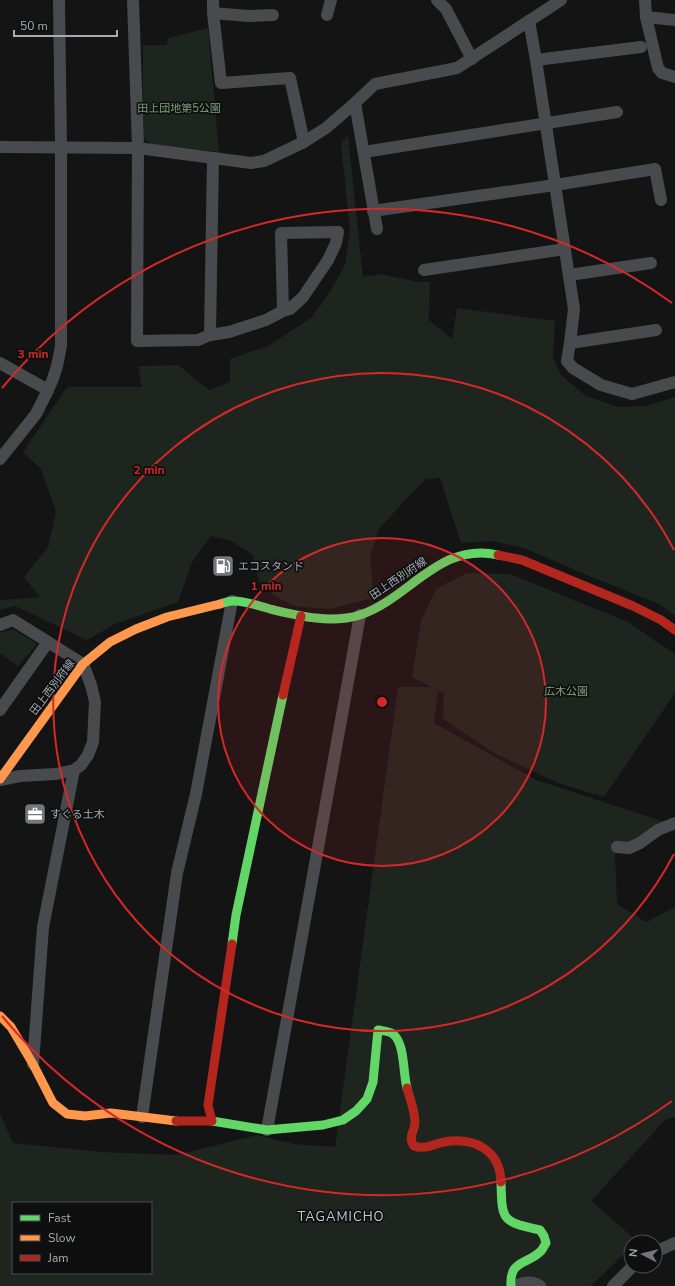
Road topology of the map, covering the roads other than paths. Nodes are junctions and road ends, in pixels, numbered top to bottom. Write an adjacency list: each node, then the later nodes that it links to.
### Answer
1 (59, 0): 23 (street)
2 (133, 0): 24 (street)
3 (214, 0): 8 (street)
4 (331, 0): 10 (street)
5 (437, 0): 15 (street)
6 (561, 0): 13 (street)
7 (645, 0): 11 (street)
8 (213, 13): 9 (street); 21 (street)
9 (273, 15)
10 (327, 15)
11 (646, 17): 12 (street); 17 (street)
12 (675, 20)
13 (529, 21): 15 (street); 16 (street)
14 (641, 47): 16 (street)
15 (472, 59): 18 (street)
16 (536, 60): 20 (street)
17 (675, 77)
18 (355, 103): 21 (street); 25 (street)
19 (617, 112): 20 (street)
20 (546, 124): 25 (street); 27 (street)
21 (304, 142): 26 (street)
22 (0, 147): 23 (street)
23 (62, 148): 24 (street); 41 (street)
24 (138, 148): 26 (street); 37 (street)
25 (364, 152): 29 (street)
26 (213, 158): 37 (street)
27 (555, 185): 28 (street); 29 (street); 31 (street)
28 (661, 200)
29 (373, 211): 30 (street)
30 (376, 230)
31 (565, 249): 33 (street); 34 (street)
32 (651, 263): 34 (street)
33 (424, 270)
34 (569, 275): 38 (street)
35 (283, 311): 35 (street); 37 (street)
36 (656, 330): 38 (street)
37 (210, 335)
38 (570, 343): 40 (street)
39 (0, 363): 41 (street)
40 (675, 382)
41 (48, 390): 42 (street)
42 (0, 459)
43 (232, 600): 45 (street, 田上西別府線); 49 (street, 田上西別府線); 57 (street)
44 (360, 615): 45 (street, 田上西別府線); 47 (street, 田上西別府線); 59 (street)
45 (302, 616): 58 (street)
46 (0, 625): 48 (street)
47 (675, 630)
48 (48, 642): 49 (street); 50 (street)
49 (84, 664): 51 (street); 52 (street, 田上西別府線)
50 (0, 710)
51 (74, 770): 52 (street); 56 (street)
52 (0, 780)
53 (675, 823): 54 (street)
54 (617, 847)
55 (0, 1016): 56 (street)
56 (33, 1064): 57 (street)
57 (142, 1117): 58 (street)
58 (212, 1121): 59 (street)
59 (267, 1130): 63 (street)
60 (675, 1243): 61 (street)
61 (663, 1248)
62 (625, 1274): 66 (street)
63 (511, 1286)
64 (514, 1286): 65 (street)
65 (540, 1286)
66 (613, 1286)

